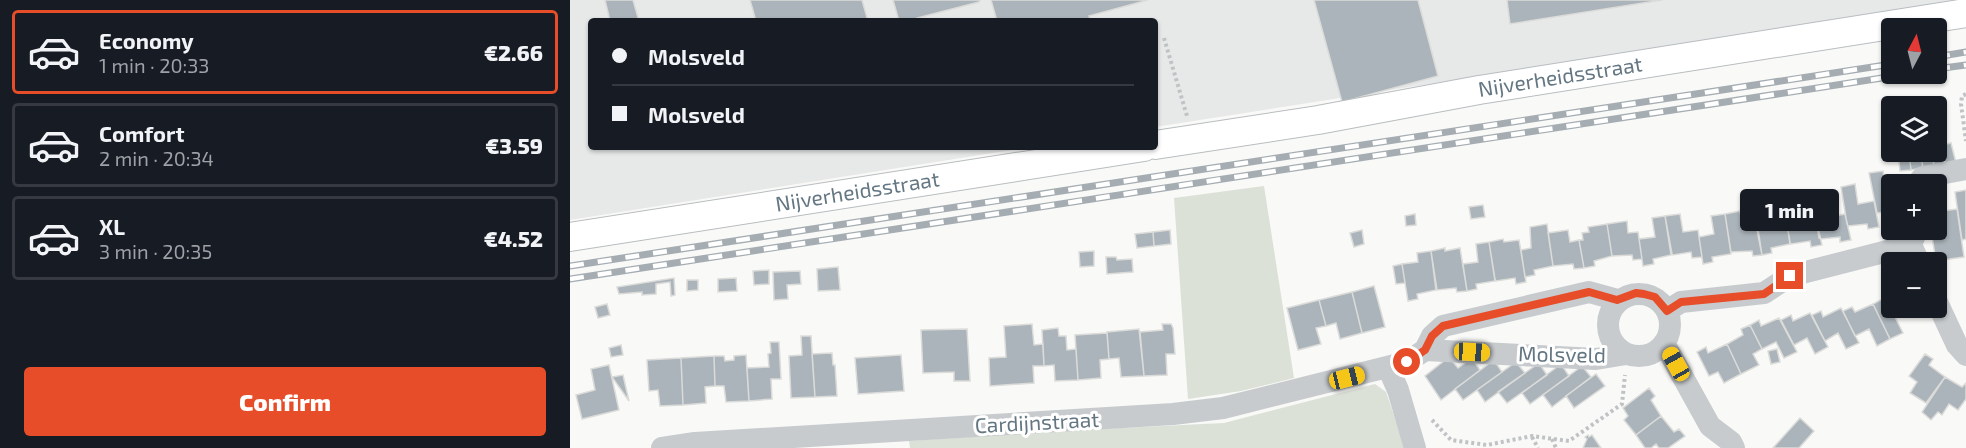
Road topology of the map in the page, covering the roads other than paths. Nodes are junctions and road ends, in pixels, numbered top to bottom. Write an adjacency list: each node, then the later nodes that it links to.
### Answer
1 (1966, 13): 2 (main road, Nijverheidsstraat)
2 (1158, 145)
3 (1125, 150): 6 (main road, Nijverheidsstraat)
4 (1966, 170): 5 (street)
5 (1941, 174)
6 (570, 237)
7 (1916, 246): 9 (street)
8 (1617, 300): 9 (street); 12 (street, Molsveld); 14 (street)
9 (1667, 311): 11 (street)
10 (1944, 318): 13 (street)
11 (1664, 343): 12 (street, Molsveld); 17 (street)
12 (1626, 354): 14 (street, Molsveld)
13 (1966, 356)
14 (1407, 360): 15 (street, Cardijnstraat); 16 (street)
15 (662, 448)
16 (1415, 448)
17 (1734, 448)

